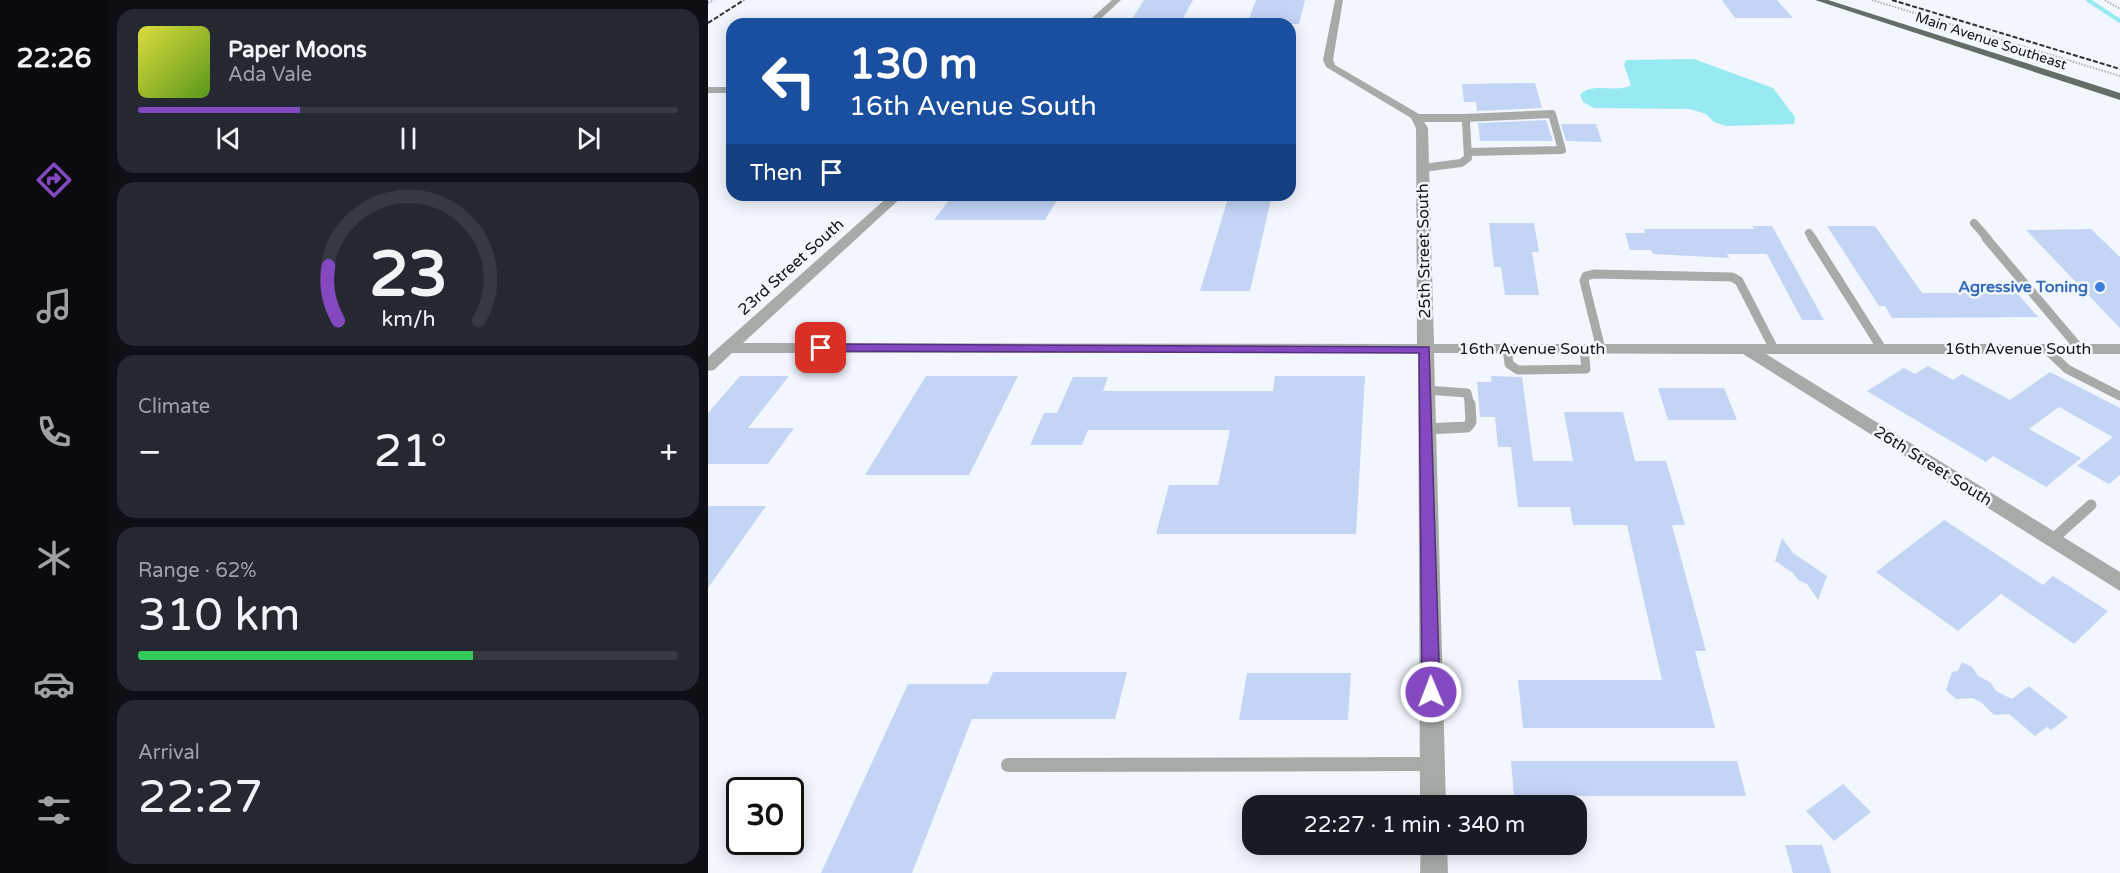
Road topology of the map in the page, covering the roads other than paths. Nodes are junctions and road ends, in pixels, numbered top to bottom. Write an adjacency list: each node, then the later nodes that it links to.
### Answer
1 (1117, 0): 5 (street)
2 (1339, 0): 10 (street)
3 (1819, 0): 9 (main road, Main Avenue Southeast)
4 (1846, 0): 6 (main road, Main Avenue Southeast)
5 (1097, 18)
6 (2120, 86)
7 (708, 90): 8 (street)
8 (726, 90)
9 (2120, 97)
10 (1416, 118): 11 (lane); 13 (street, 25th Street South)
11 (1464, 118): 12 (lane); 12 (lane)
12 (1468, 152): 13 (lane)
13 (1423, 168): 25 (street, 25th Street South)
14 (891, 201): 17 (street, 23rd Street South)
15 (1974, 223): 23 (lane)
16 (1809, 232): 21 (lane)
17 (728, 348): 25 (street, 16th Avenue South); 26 (street, 23rd Street South)
18 (1601, 349): 19 (street, 16th Avenue South); 20 (lane); 25 (street, 16th Avenue South)
19 (1747, 349): 20 (street, 16th Avenue South); 31 (street, 26th Street South)
20 (1774, 349): 21 (street, 16th Avenue South)
21 (1882, 349): 22 (street, 16th Avenue South)
22 (2046, 349): 23 (street, 16th Avenue South); 28 (lane)
23 (2080, 349): 24 (street, 16th Avenue South)
24 (2120, 349)
25 (1425, 350): 27 (street, 25th Street South)
26 (708, 366)
27 (1426, 390): 29 (street, 25th Street South); 29 (lane)
28 (2120, 396)
29 (1426, 429): 33 (street, 25th Street South)
30 (2091, 504): 31 (lane)
31 (2052, 540): 32 (street, 26th Street South)
32 (2120, 583)
33 (1432, 764): 34 (lane); 35 (street, 25th Street South)
34 (1008, 765)
35 (1433, 795)
36 (1434, 855): 37 (street)
37 (1434, 873)

